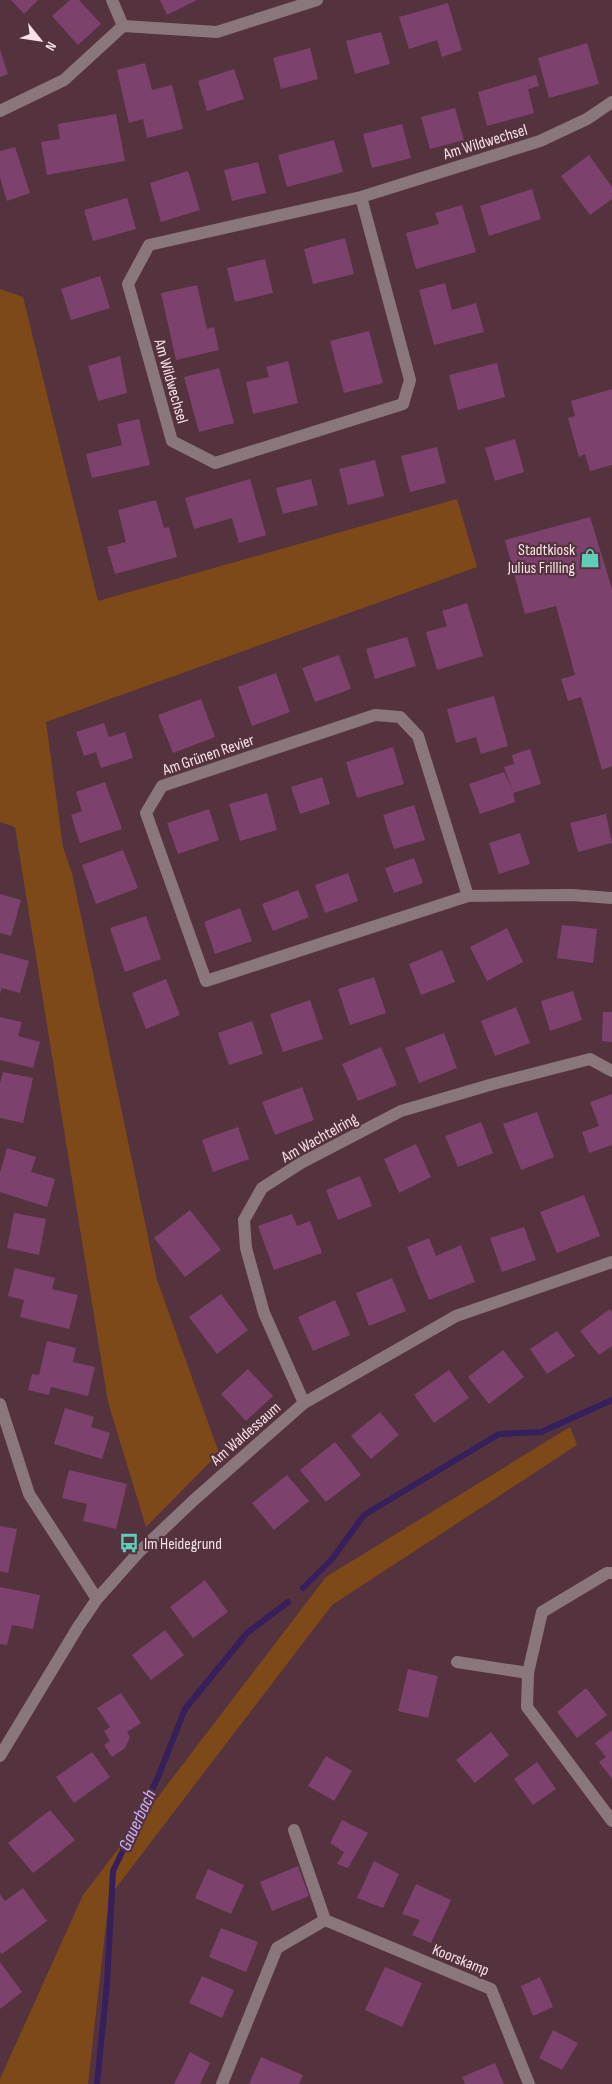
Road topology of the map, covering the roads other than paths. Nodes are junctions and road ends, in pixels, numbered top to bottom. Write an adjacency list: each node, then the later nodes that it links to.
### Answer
1 (112, 0): 3 (street)
2 (317, 0): 3 (street)
3 (123, 26): 5 (street)
4 (612, 102): 6 (street, Am Wildwechsel)
5 (0, 111)
6 (361, 197): 6 (street, Am Wildwechsel)
7 (468, 896): 7 (street, Am Grünen Revier); 8 (street, Am Grünen Revier)
8 (612, 898)
9 (612, 1071): 11 (street, Am Wachtelring)
10 (612, 1262): 11 (street, Am Waldessaum)
11 (304, 1403): 14 (street, Am Waldessaum)
12 (0, 1404): 14 (street)
13 (612, 1573): 16 (street)
14 (97, 1599): 17 (street, Am Waldessaum)
15 (457, 1662): 16 (street)
16 (528, 1673): 18 (street)
17 (0, 1756)
18 (612, 1821)
19 (294, 1830): 20 (street)
20 (325, 1920): 21 (street); 22 (street, Koorskamp)
21 (222, 2084)
22 (529, 2084)

